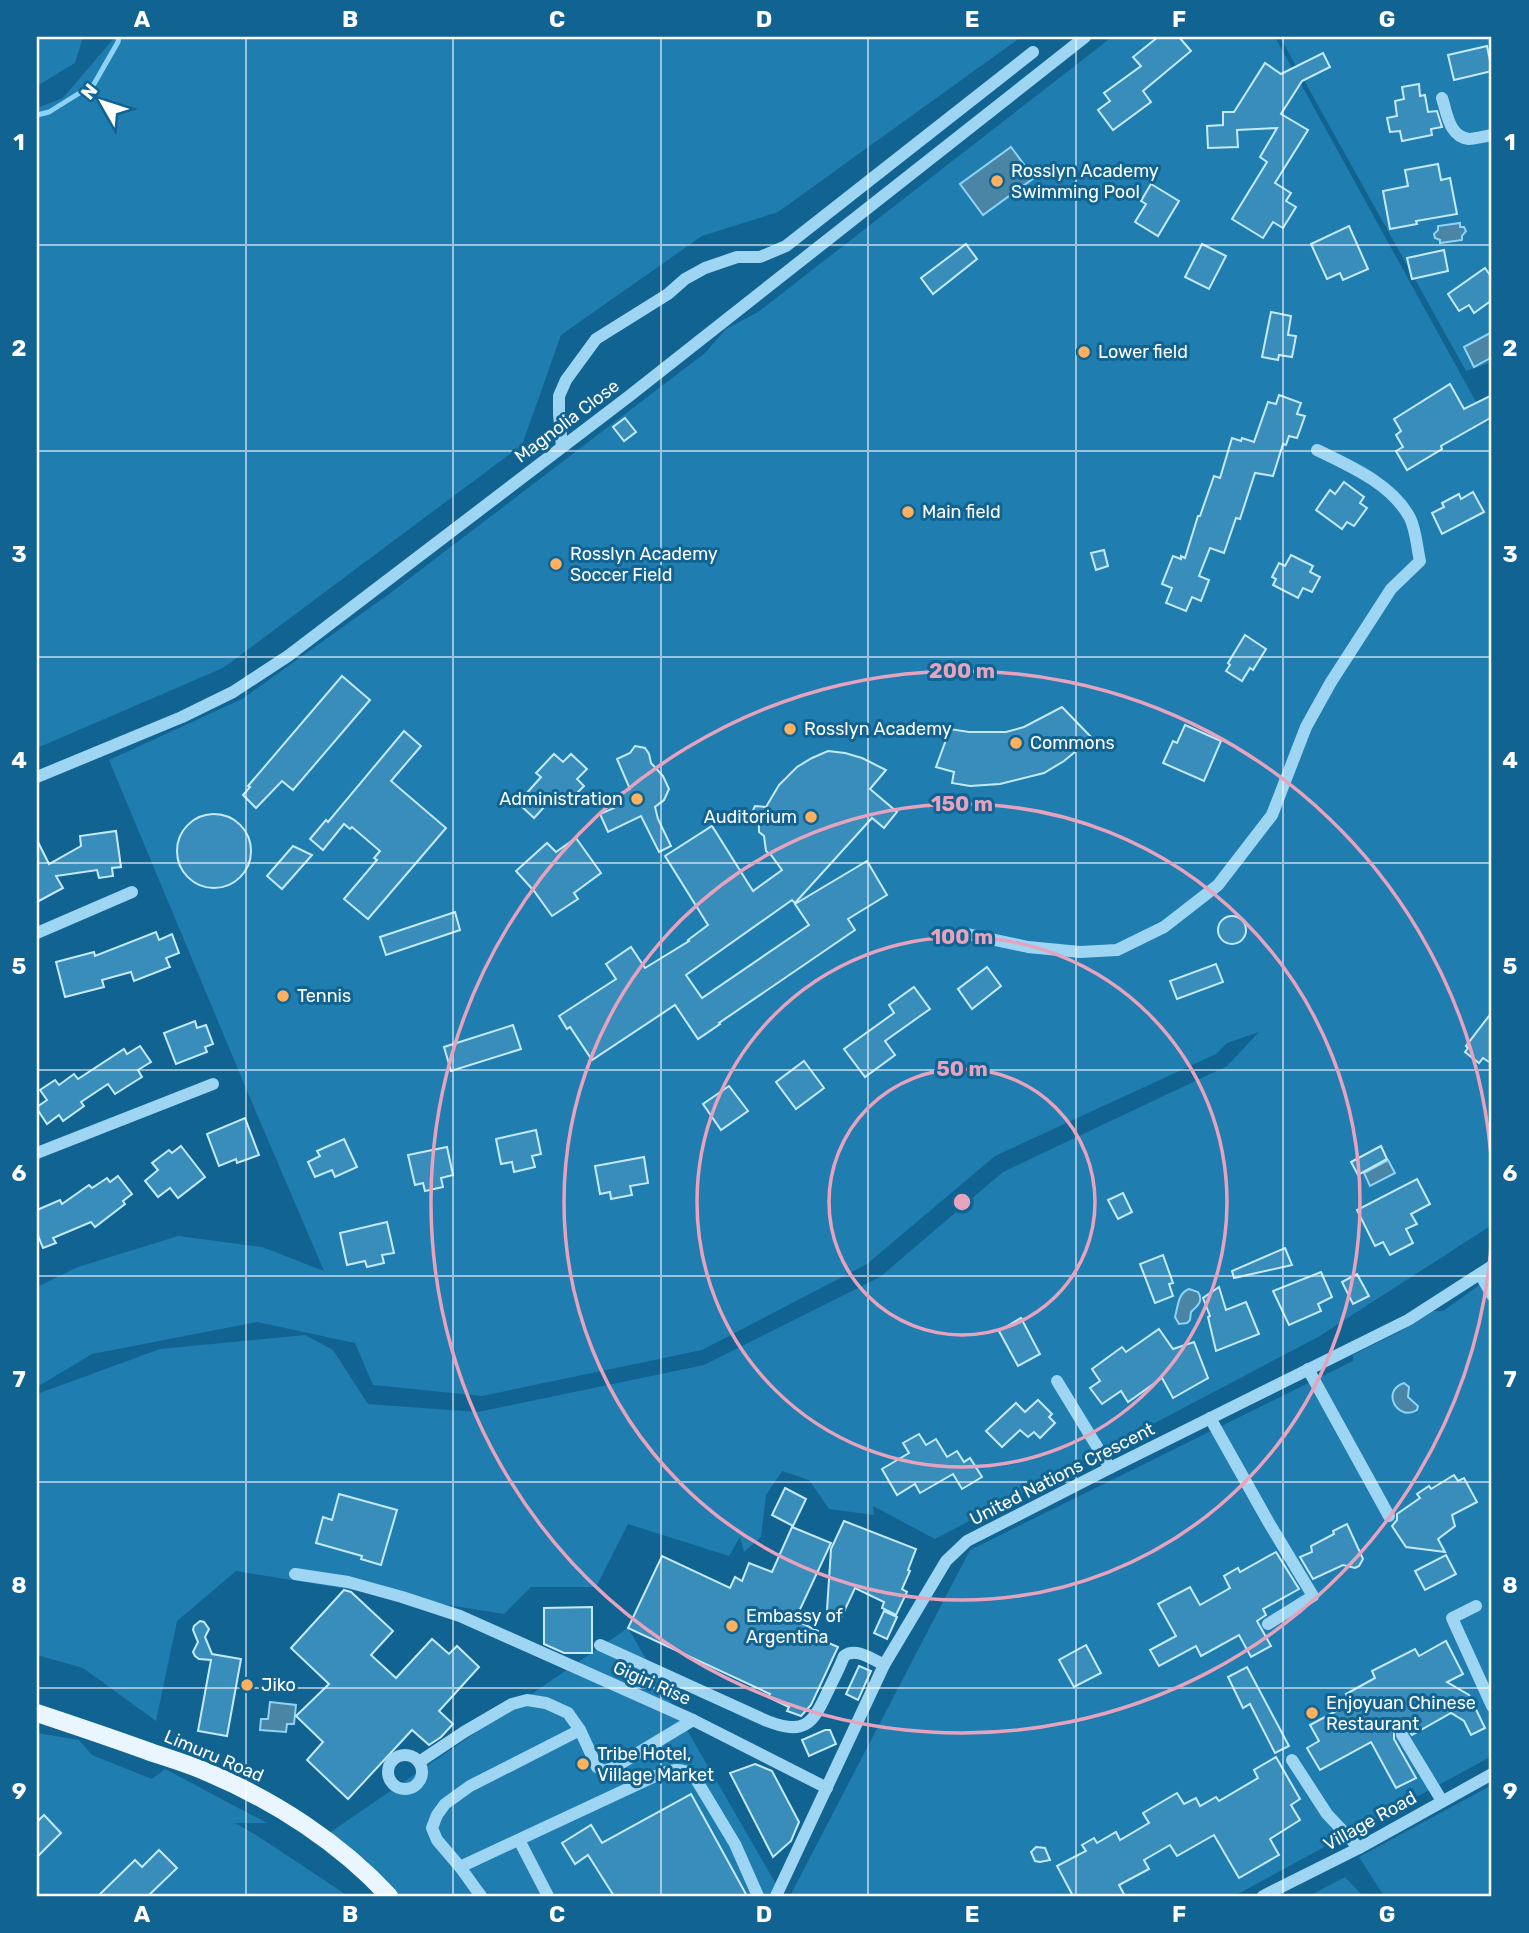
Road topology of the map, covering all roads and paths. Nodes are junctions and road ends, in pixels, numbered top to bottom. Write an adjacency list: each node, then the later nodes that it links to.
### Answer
1 (1085, 37): 5 (street, Magnolia Close)
2 (1033, 52): 5 (street)
3 (1442, 98): 4 (street)
4 (1492, 135)
5 (562, 447): 7 (street, Magnolia Close)
6 (1317, 450): 10 (street)
7 (37, 777)
8 (132, 892): 9 (street)
9 (37, 933)
10 (967, 934)
11 (213, 1084): 12 (street)
12 (37, 1153)
13 (1492, 1266): 14 (street, United Nations Crescent)
14 (1480, 1274): 15 (street); 16 (street, United Nations Crescent)
15 (1492, 1295)
16 (1308, 1369): 18 (street, United Nations Crescent); 20 (street)
17 (1057, 1381): 19 (street)
18 (1210, 1418): 19 (street, United Nations Crescent); 23 (street)
19 (1110, 1468): 25 (street, United Nations Crescent)
20 (1389, 1516)
21 (295, 1574): 28 (street, Gigiri Rise)
22 (1476, 1606): 26 (street)
23 (1268, 1623)
24 (600, 1645): 25 (street)
25 (884, 1665): 34 (street, United Nations Crescent)
26 (1492, 1706)
27 (37, 1713): 39 (main road, Limuru Road)
28 (693, 1720): 29 (street); 34 (street, Gigiri Rise)
29 (580, 1730): 32 (street); 38 (street)
30 (1402, 1735): 35 (street)
31 (1293, 1760): 37 (street)
32 (419, 1762)
33 (1492, 1774): 35 (street, Village Road)
34 (827, 1788): 43 (street, United Nations Crescent)
35 (1442, 1801): 37 (street, Village Road)
36 (519, 1840): 38 (street); 41 (street); 42 (street)
37 (1359, 1848): 44 (street, Village Road)
38 (460, 1867): 40 (street)
39 (389, 1896)
40 (481, 1896)
41 (548, 1896)
42 (758, 1896)
43 (776, 1896)
44 (1264, 1896)

